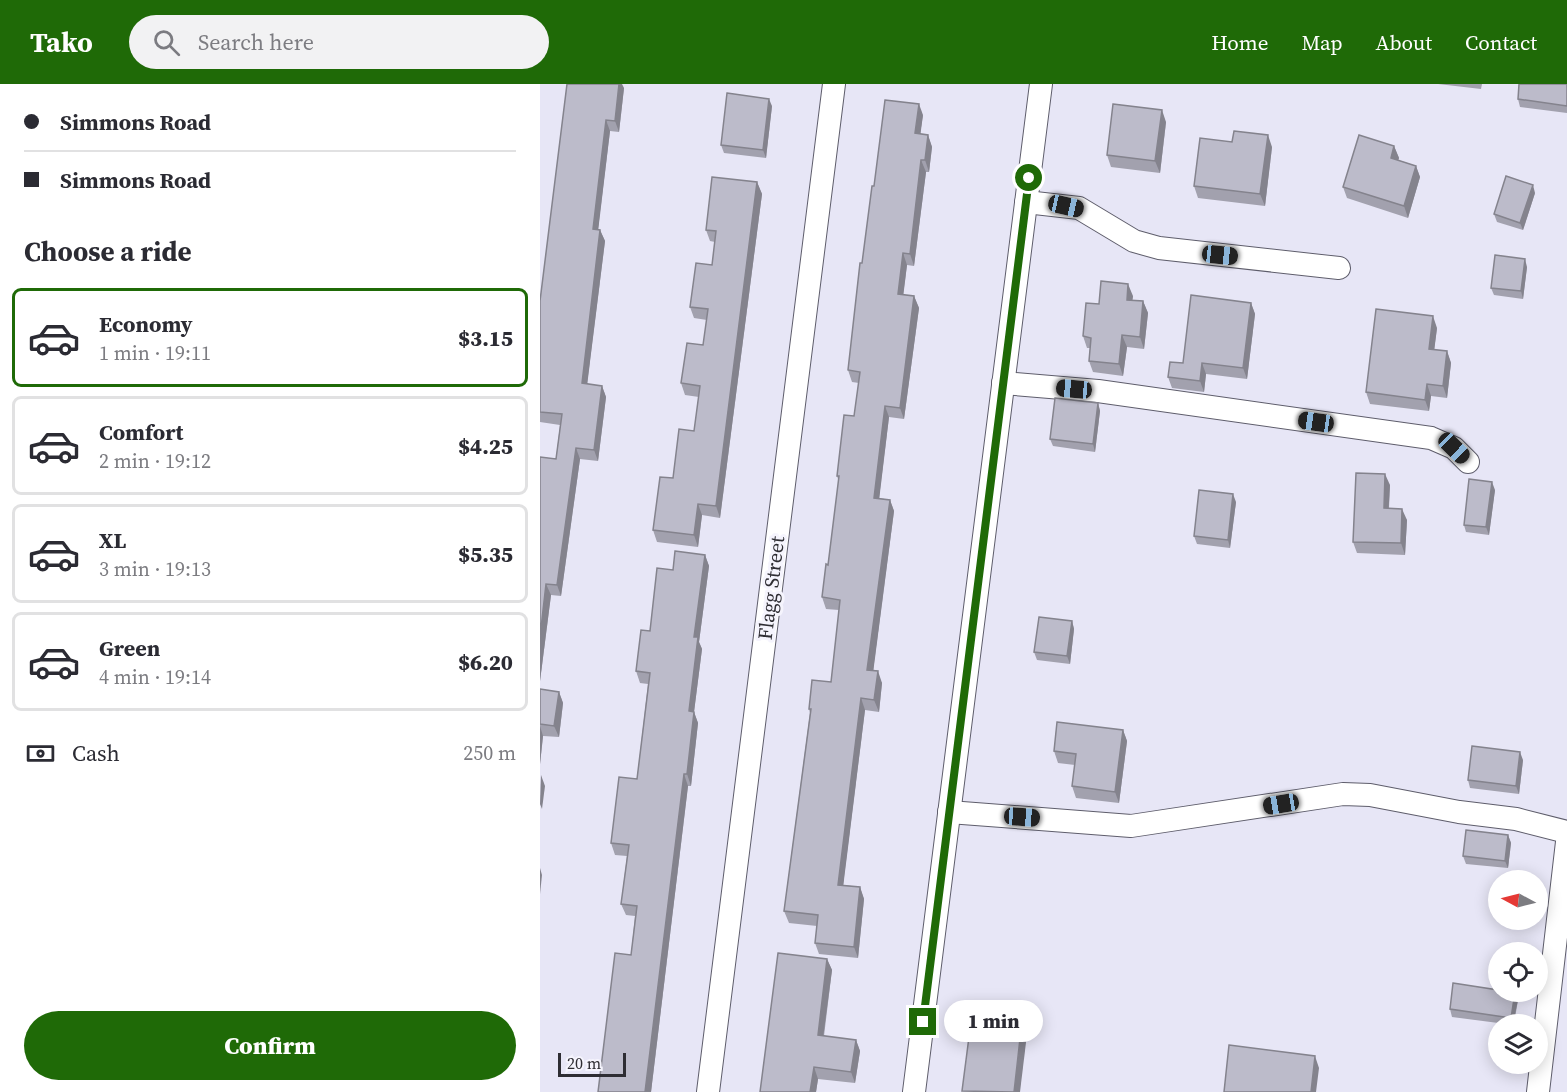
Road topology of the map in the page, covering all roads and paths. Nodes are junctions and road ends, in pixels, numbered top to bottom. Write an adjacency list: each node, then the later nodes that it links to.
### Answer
1 (834, 84): 10 (street, Flagg Street)
2 (1038, 84): 3 (street)
3 (1026, 202): 4 (street); 5 (street)
4 (1339, 268)
5 (1003, 383): 6 (street); 7 (street)
6 (1468, 462)
7 (949, 812): 8 (street); 11 (street)
8 (1567, 832)
9 (1567, 842): 12 (street)
10 (708, 1092)
11 (914, 1092)
12 (1538, 1092)

